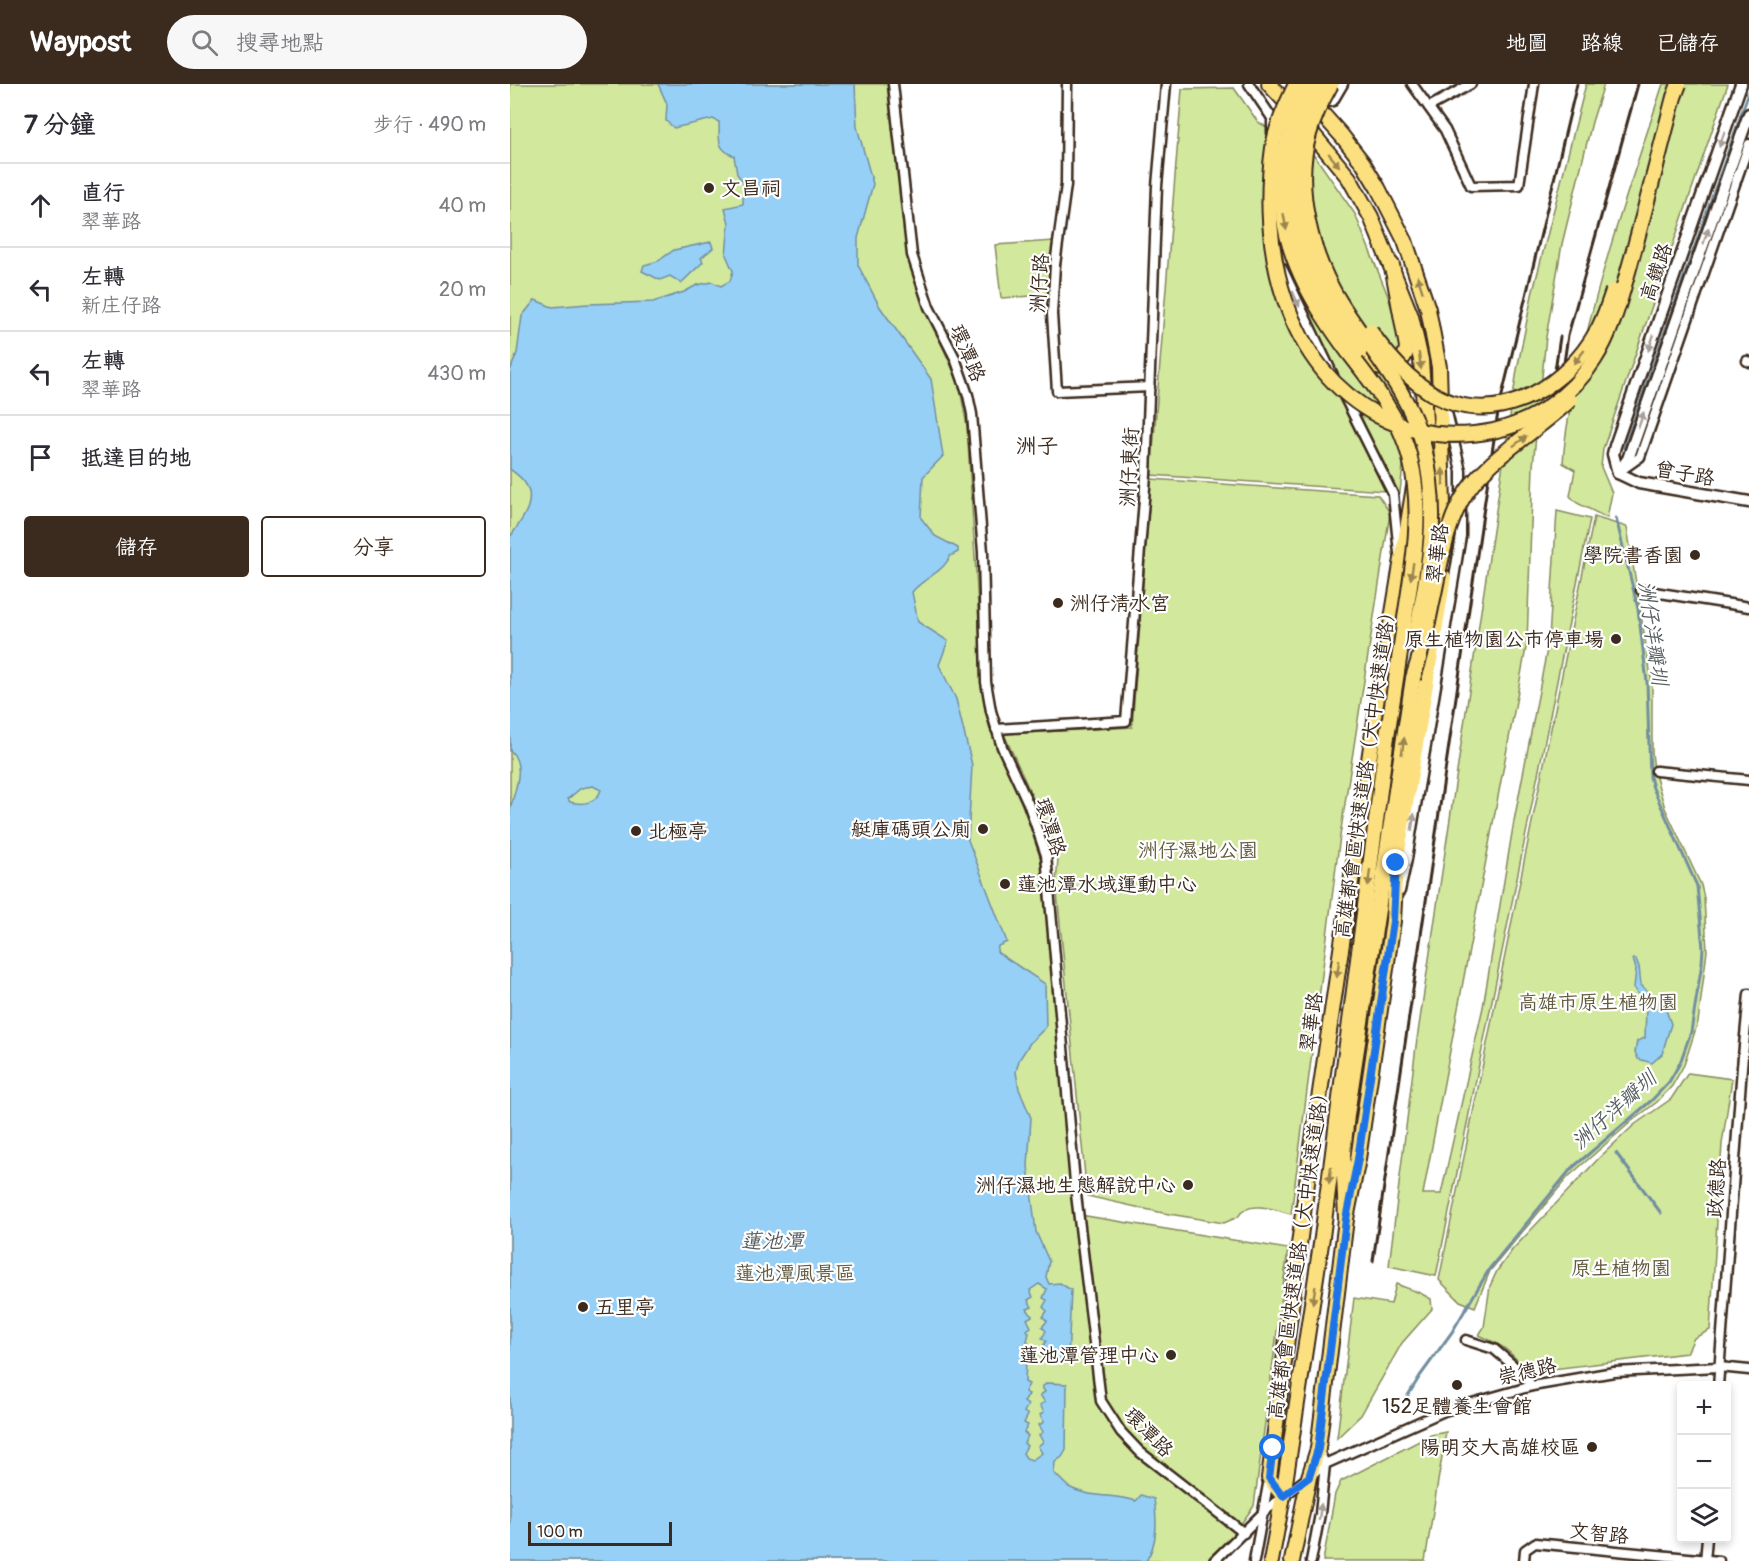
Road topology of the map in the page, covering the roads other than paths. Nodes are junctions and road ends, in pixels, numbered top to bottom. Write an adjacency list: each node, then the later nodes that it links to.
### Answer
1 (893, 84): 32 (street, 環潭路)
2 (1067, 84): 25 (street, 洲仔路)
3 (1166, 84): 25 (street, 洲仔東街)
4 (1249, 84): 21 (street)
5 (1269, 84): 20 (main road, 翠華路)
6 (1320, 84): 23 (main road, bridge)
7 (1332, 84): 17 (street); 24 (main road, 高雄都會區快速道路（大中快速道路）, bridge)
8 (1343, 84): 17 (street)
9 (1412, 84): 18 (street)
10 (1471, 84): 18 (street)
11 (1534, 84): 18 (street)
12 (1671, 84): 24 (main road, one-way to 24, bridge)
13 (1679, 84): 16 (main road, bridge)
14 (1684, 84): 31 (main road, one-way to 14, bridge)
15 (1741, 84): 26 (street, 高鐵路, one-way to 26)
16 (1302, 86): 17 (main road, 翠華路); 20 (main road); 47 (main road, 高雄都會區快速道路（大中快速道路）, one-way to 47, bridge)
17 (1321, 106): 20 (street); 37 (main road, 翠華路, one-way to 17)
18 (1429, 107)
19 (1749, 114): 26 (street, 高鐵路, one-way to 19)
20 (1298, 116): 21 (street); 23 (main road, 翠華路, one-way to 23)
21 (1272, 118): 28 (street, 翠華路, one-way to 28)
22 (1749, 144): 26 (street)
23 (1392, 265): 28 (main road, 翠華路, one-way to 28)
24 (1330, 282): 31 (main road, 高雄都會區快速道路（大中快速道路）, bridge)
25 (1150, 387): 32 (street, 洲仔東街)
26 (1618, 473): 27 (street, 曾子路)
27 (1749, 502)
28 (1400, 572): 46 (main road, 翠華路, one-way to 46)
29 (1641, 590): 30 (street)
30 (1749, 607)
31 (1413, 678): 37 (main road, 高雄都會區快速道路（大中快速道路）, one-way to 31)
32 (996, 729): 49 (street, 環潭路)
33 (1656, 771): 34 (street)
34 (1749, 780)
35 (1749, 994): 36 (street, 政德路)
36 (1745, 1067): 39 (street, 政德路)
37 (1346, 1219): 43 (main road, 翠華路)
38 (1466, 1340): 42 (street)
39 (1719, 1367): 40 (street, 崇德路); 41 (street, 政德路); 42 (street, 崇德路)
40 (1749, 1370)
41 (1718, 1381)
42 (1532, 1386): 44 (street, 崇德路)
43 (1318, 1449): 44 (street); 45 (main road, 翠華路)
44 (1325, 1464): 45 (street, 崇德路); 56 (street, one-way to 44)
45 (1309, 1477): 47 (street, 崇德路); 55 (main road, 翠華路)
46 (1269, 1478): 47 (main road); 48 (street, 翠華路)
47 (1283, 1496): 48 (street, 崇德路); 54 (main road)
48 (1265, 1511): 49 (street, 崇德路); 53 (street, 翠華路)
49 (1244, 1533): 52 (street, 崇德路)
50 (1707, 1543): 51 (street)
51 (1705, 1560): 57 (street, 文智路); 58 (street, 文智路)
52 (1214, 1561)
53 (1254, 1561)
54 (1271, 1561)
55 (1292, 1561)
56 (1311, 1561)
57 (1524, 1561)
58 (1719, 1561)

